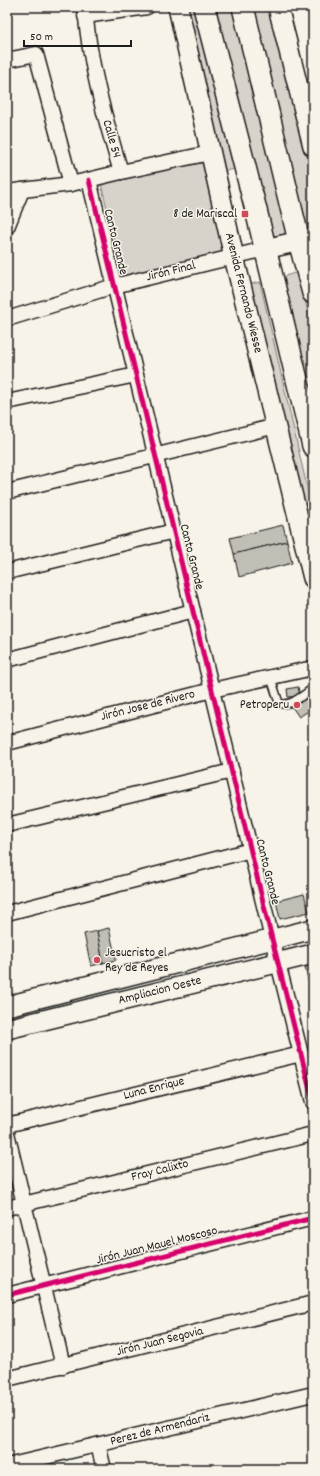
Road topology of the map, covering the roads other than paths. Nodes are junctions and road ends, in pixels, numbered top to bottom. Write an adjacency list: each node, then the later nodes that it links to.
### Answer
1 (147, 7): 6 (street)
2 (178, 7): 9 (main road, Avenida Fernando Wiesse)
3 (204, 7): 17 (main road)
4 (243, 7): 16 (main road)
5 (278, 7): 8 (main road)
6 (85, 11): 10 (street, Calle 54)
7 (7, 60): 12 (street)
8 (313, 146)
9 (210, 153): 10 (street, Calle 54); 18 (main road, Avenida Fernando Wiesse)
10 (121, 172): 11 (street)
11 (89, 180): 12 (street); 19 (street, Canto Grande)
12 (70, 184): 13 (street)
13 (22, 190): 14 (street); 15 (street)
14 (7, 192)
15 (7, 227)
16 (306, 240): 17 (main road, Jirón Final); 20 (main road)
17 (265, 249): 18 (street, Jirón Final); 25 (main road)
18 (234, 257): 19 (street, Jirón Final); 24 (main road, Avenida Fernando Wiesse)
19 (114, 286): 21 (street, Jirón Final); 22 (street, Canto Grande)
20 (313, 293)
21 (7, 319)
22 (136, 375): 23 (street); 26 (street, Canto Grande)
23 (7, 402)
24 (276, 426): 26 (street); 30 (main road, Avenida Fernando Wiesse)
25 (313, 446)
26 (155, 455): 27 (street); 28 (street, Canto Grande)
27 (7, 492)
28 (174, 531): 29 (street); 31 (street, Canto Grande)
29 (7, 572)
30 (313, 578)
31 (193, 611): 32 (street); 36 (street, Canto Grande)
32 (7, 660)
33 (313, 668): 34 (street, Jirón Jose de Rivero)
34 (271, 678): 36 (street, Jirón Jose de Rivero); 37 (lane)
35 (313, 681): 37 (lane)
36 (212, 690): 38 (street, Jirón Jose de Rivero); 39 (street, Canto Grande)
37 (312, 691)
38 (7, 743)
39 (232, 771): 40 (street); 41 (street, Canto Grande)
40 (7, 826)
41 (251, 850): 42 (street); 44 (street, Canto Grande)
42 (7, 913)
43 (313, 929): 44 (main road, Ampliacion Oeste)
44 (272, 939): 46 (street, Canto Grande); 47 (main road, Ampliacion Oeste)
45 (313, 954): 46 (main road, Ampliacion Oeste)
46 (278, 962): 48 (main road, Ampliacion Oeste); 49 (street, Canto Grande)
47 (7, 1006)
48 (7, 1029)
49 (301, 1054): 50 (street, Canto Grande); 51 (street, Luna Enrique)
50 (313, 1102)
51 (7, 1125)
52 (7, 1133): 54 (street)
53 (313, 1134): 54 (street, Fray Calixto)
54 (24, 1204): 55 (street, Fray Calixto); 57 (street)
55 (7, 1208)
56 (313, 1218): 57 (street, Jirón Juan Mauel Moscoso)
57 (44, 1286): 58 (street, Jirón Juan Mauel Moscoso); 60 (street)
58 (7, 1295)
59 (313, 1303): 60 (street, Jirón Juan Segovia)
60 (63, 1366): 61 (street, Jirón Juan Segovia)
61 (7, 1379)
62 (313, 1394): 63 (street, Perez de Armendariz)
63 (98, 1445): 64 (street, Perez de Armendariz); 66 (street)
64 (43, 1463): 65 (street, Perez de Armendariz)
65 (7, 1466)
66 (104, 1469)

